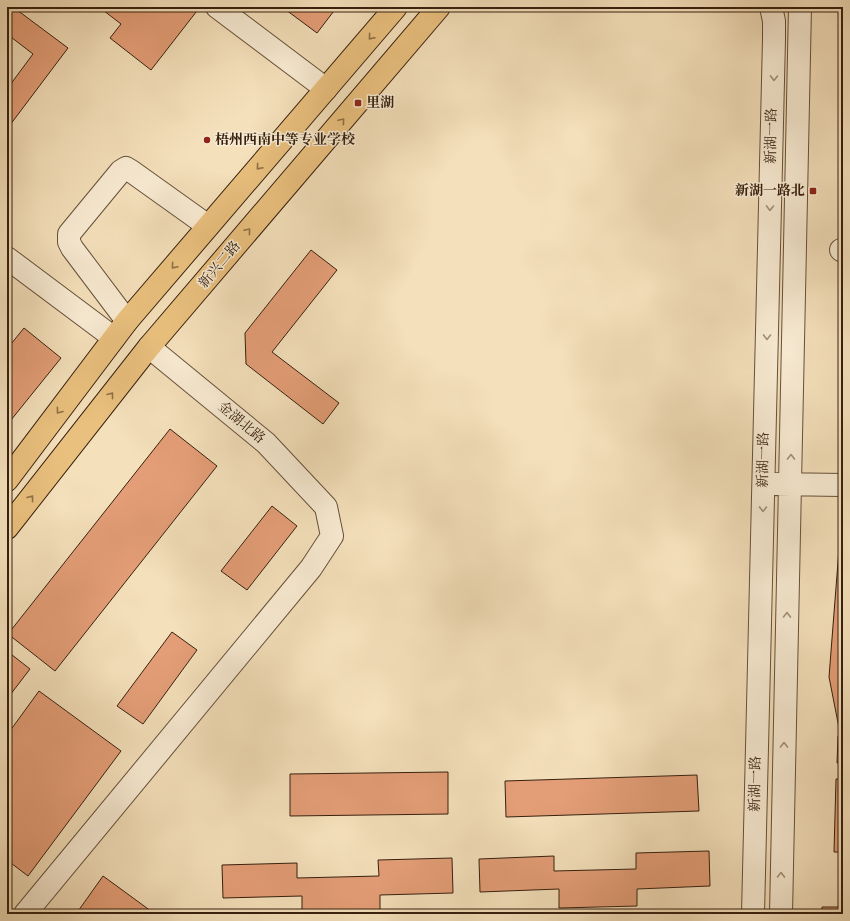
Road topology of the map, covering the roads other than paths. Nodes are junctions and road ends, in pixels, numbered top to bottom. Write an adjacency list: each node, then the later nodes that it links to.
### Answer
1 (217, 7): 6 (street)
2 (396, 7): 6 (main road, one-way to 6)
3 (440, 7): 11 (main road, 新兴二路, one-way to 3)
4 (772, 7): 13 (street, 新湖一路, one-way to 13)
5 (800, 7): 14 (street, 新湖一路, one-way to 5)
6 (326, 89): 7 (main road, one-way to 7)
7 (208, 226): 9 (main road, one-way to 9); 9 (street)
8 (7, 258): 10 (street)
9 (127, 321): 10 (main road)
10 (114, 338): 12 (main road, one-way to 12)
11 (149, 347): 16 (main road, 新兴二路, one-way to 11); 17 (street, 金湖北路)
12 (7, 480)
13 (764, 484): 14 (street); 18 (street, 新湖一路, one-way to 18)
14 (790, 484): 15 (street); 19 (street, 新湖一路, one-way to 14)
15 (843, 485)
16 (7, 528)
17 (24, 914)
18 (753, 914)
19 (780, 914)

